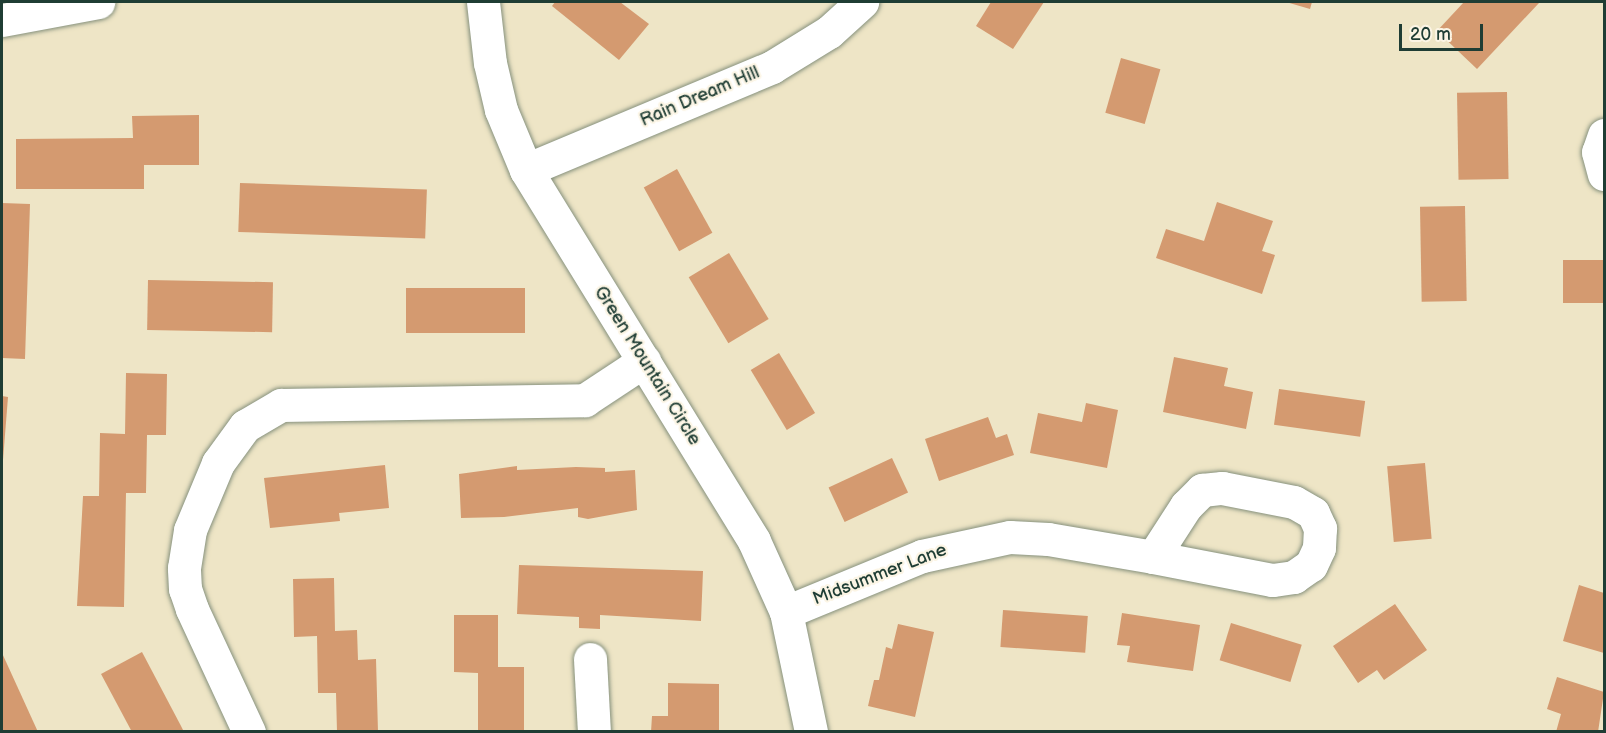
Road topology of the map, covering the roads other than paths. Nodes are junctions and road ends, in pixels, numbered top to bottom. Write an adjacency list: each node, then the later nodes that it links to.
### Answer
1 (98, 2): 4 (street)
2 (483, 2): 6 (street, Green Mountain Circle)
3 (862, 2): 6 (street, Rain Dream Hill)
4 (2, 20)
5 (1605, 135): 7 (street)
6 (526, 171): 8 (street, Green Mountain Circle)
7 (1605, 174)
8 (645, 361): 10 (street, Green Mountain Circle); 12 (street)
9 (1153, 557): 9 (street, Midsummer Lane); 10 (street, Midsummer Lane)
10 (786, 612): 14 (street, Green Mountain Circle)
11 (590, 659): 13 (street)
12 (249, 732)
13 (594, 732)
14 (811, 732)

